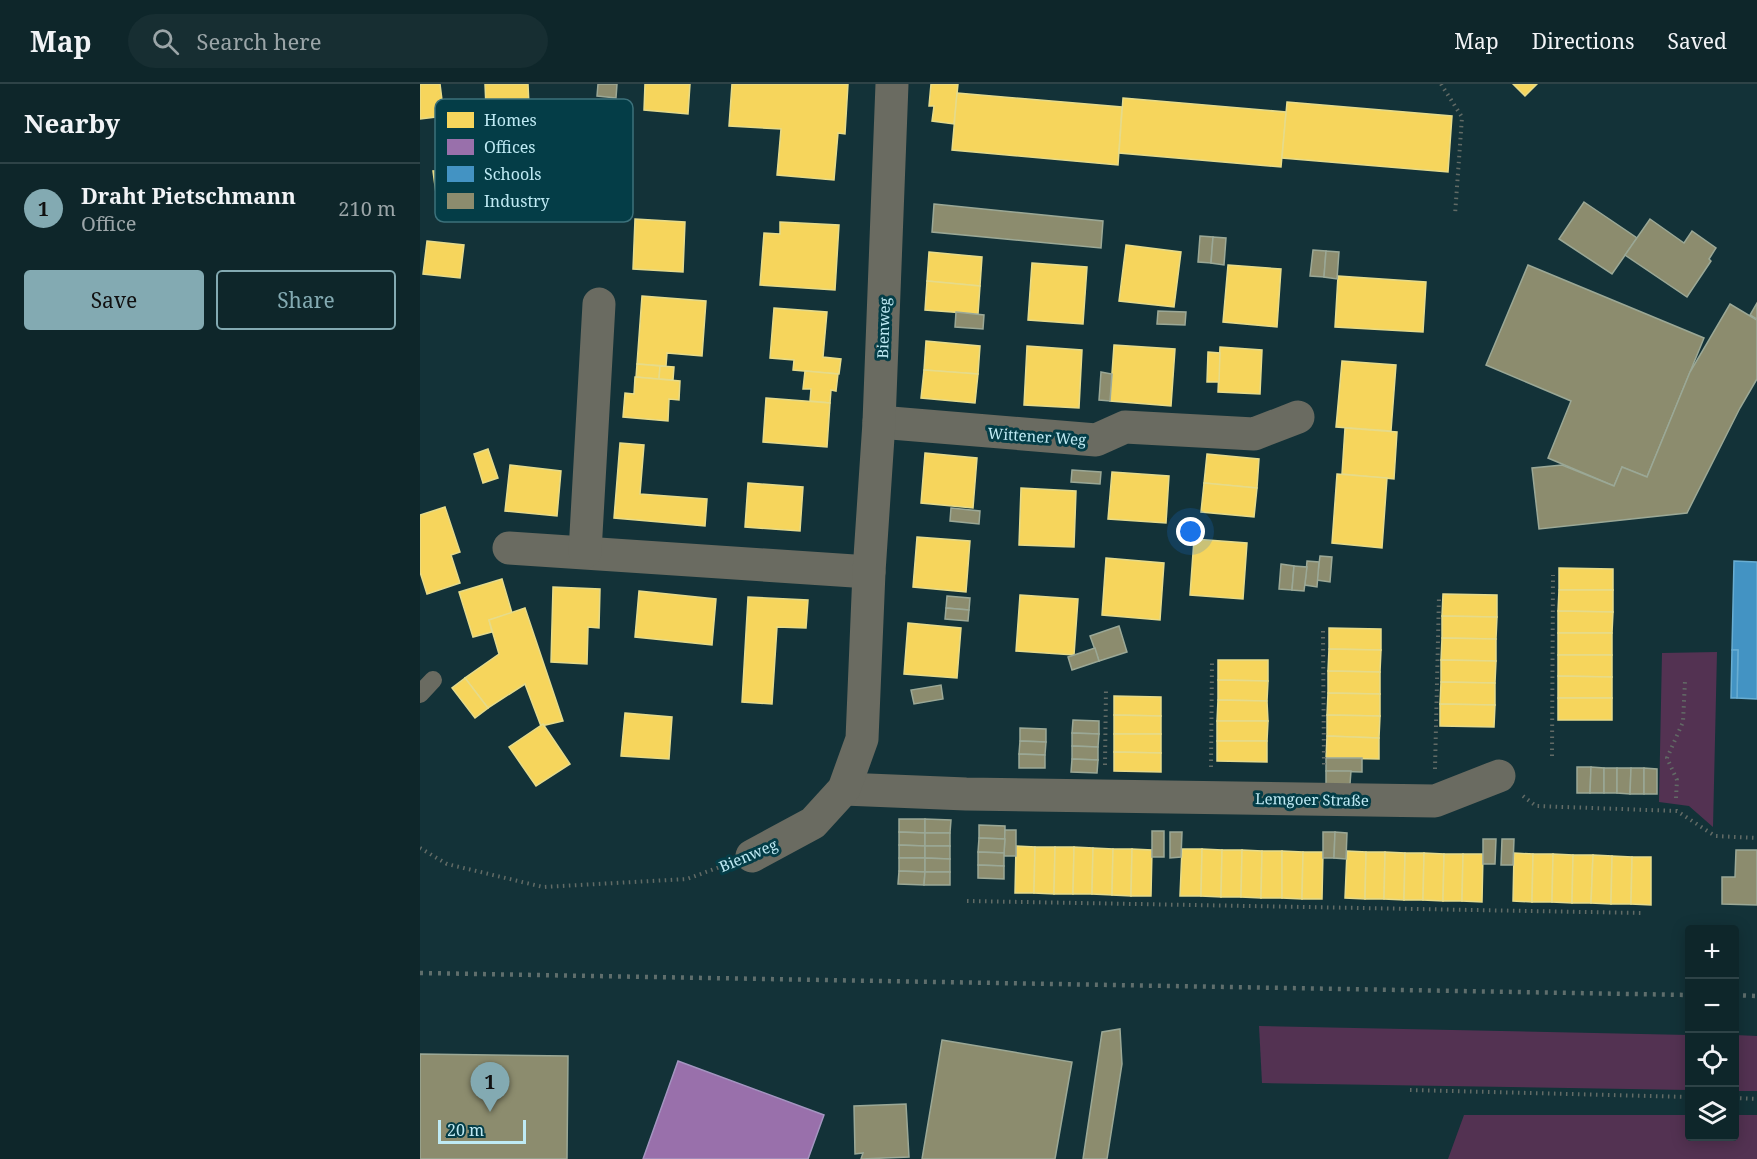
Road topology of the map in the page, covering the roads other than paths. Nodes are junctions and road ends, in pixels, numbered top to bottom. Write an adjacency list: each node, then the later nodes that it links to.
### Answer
1 (892, 84): 4 (street, Bienweg)
2 (598, 304): 6 (street)
3 (1298, 417): 4 (street, Wittener Weg)
4 (879, 422): 7 (street, Bienweg)
5 (509, 548): 6 (street)
6 (585, 552): 7 (street)
7 (869, 572): 9 (street, Bienweg)
8 (1499, 776): 9 (street, Lemgoer Straße)
9 (844, 789): 10 (street, Bienweg)
10 (752, 856)

